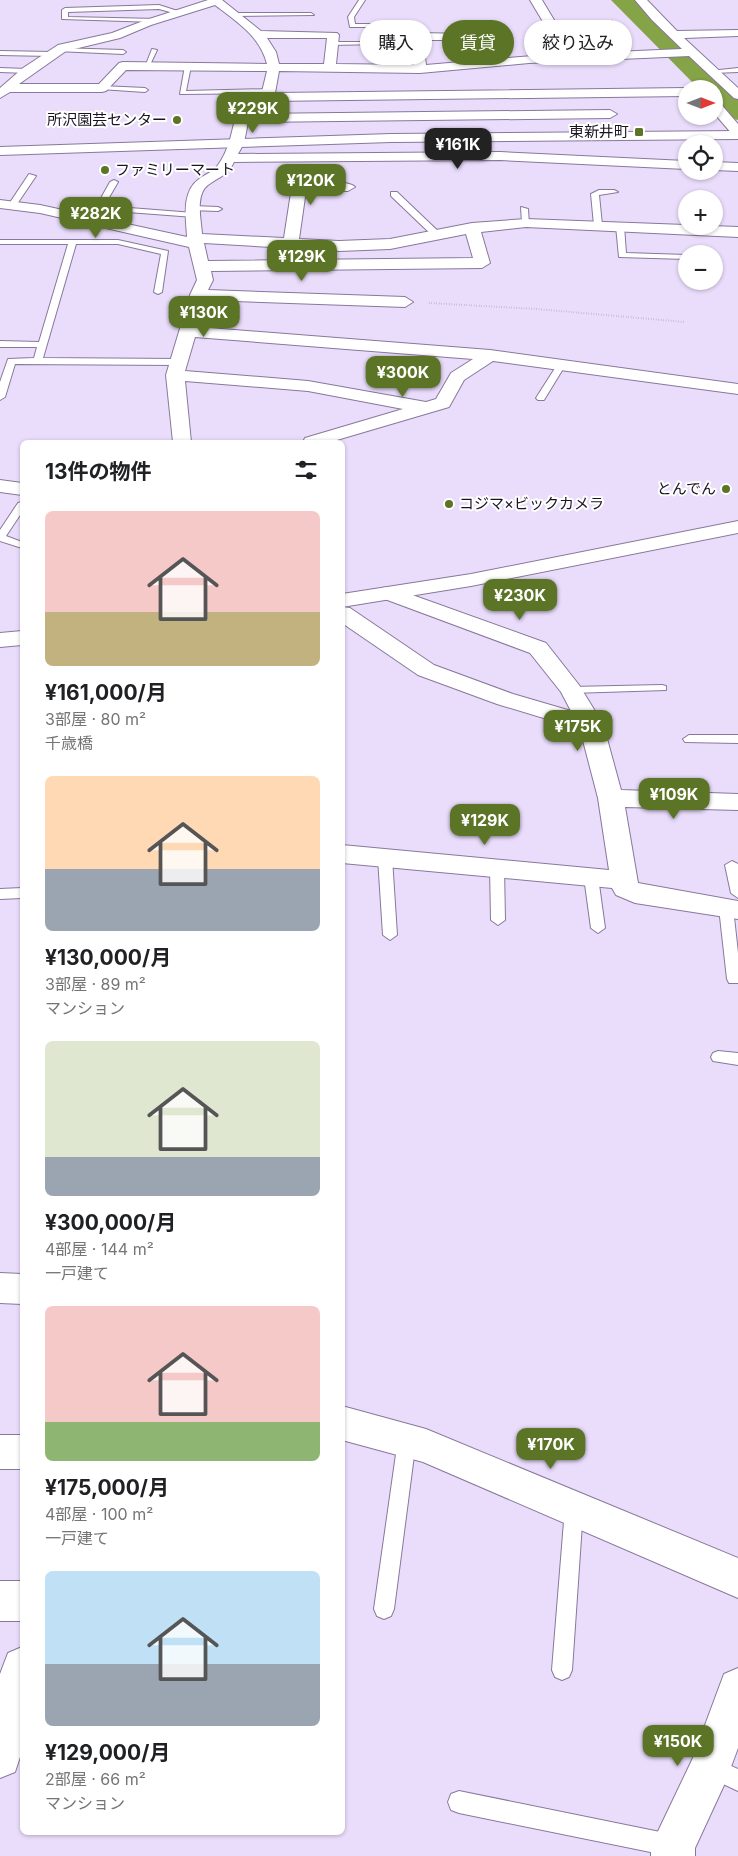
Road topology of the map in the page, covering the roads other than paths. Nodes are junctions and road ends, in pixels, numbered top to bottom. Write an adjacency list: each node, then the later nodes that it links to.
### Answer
1 (362, 0): 11 (lane)
2 (536, 0): 9 (street)
3 (641, 0): 14 (street)
4 (216, 1): 5 (street); 7 (street)
5 (181, 13): 8 (street); 8 (lane)
6 (311, 15): 7 (lane)
7 (239, 18): 10 (lane); 13 (street)
8 (156, 20): 19 (street)
9 (548, 20)
10 (298, 22)
11 (360, 26)
12 (738, 33): 14 (street)
13 (256, 34): 16 (street); 27 (street)
14 (674, 35): 21 (street)
15 (442, 37): 29 (street)
16 (332, 44): 17 (lane); 28 (street)
17 (360, 44)
18 (154, 50): 25 (lane)
19 (54, 52): 20 (lane); 22 (lane); 32 (street)
20 (123, 52)
21 (690, 52): 23 (street); 33 (street)
22 (0, 53)
23 (632, 55)
24 (467, 65): 29 (street)
25 (147, 66): 26 (street); 34 (street)
26 (188, 66): 27 (street); 39 (lane)
27 (274, 66): 28 (street); 39 (street)
28 (330, 68): 29 (street)
29 (420, 69)
30 (0, 70): 32 (lane)
31 (738, 70): 33 (lane)
32 (27, 71): 37 (street)
33 (713, 71): 36 (street)
34 (102, 88): 35 (lane); 37 (street)
35 (145, 90)
36 (736, 91)
37 (2, 92)
38 (678, 92): 39 (street)
39 (269, 94): 42 (street)
40 (610, 114): 42 (street)
41 (723, 116): 43 (street)
42 (242, 118): 44 (street)
43 (738, 133): 44 (street)
44 (237, 143): 45 (street); 46 (street)
45 (0, 151)
46 (229, 158): 47 (street); 58 (street)
47 (678, 165)
48 (723, 166): 49 (street)
49 (738, 167)
50 (32, 176): 55 (lane)
51 (114, 182): 56 (lane)
52 (348, 187): 68 (street)
53 (614, 192): 60 (lane)
54 (394, 194): 64 (lane)
55 (6, 205): 59 (street)
56 (99, 208): 58 (lane); 59 (lane)
57 (218, 209): 58 (lane)
58 (194, 211): 65 (street)
59 (85, 221): 65 (street)
60 (598, 225): 61 (street); 62 (street)
61 (620, 226): 63 (street); 69 (lane)
62 (472, 228): 64 (street); 71 (street)
63 (738, 232)
64 (438, 236): 68 (street)
65 (196, 241): 68 (street); 71 (street)
66 (0, 242): 67 (lane)
67 (74, 242): 73 (lane); 78 (lane)
68 (292, 244)
69 (657, 256): 70 (lane); 72 (lane)
70 (678, 257)
71 (202, 266): 74 (street)
72 (658, 268)
73 (158, 292)
74 (198, 294): 75 (street); 76 (street)
75 (405, 302)
76 (189, 331): 79 (street); 82 (street)
77 (0, 344): 78 (lane)
78 (42, 345): 80 (lane)
79 (490, 355): 81 (street); 86 (street)
80 (38, 362): 82 (lane); 84 (lane)
81 (562, 364): 83 (street); 85 (lane)
82 (177, 368): 86 (street); 87 (street)
83 (738, 389)
84 (0, 398)
85 (542, 398)
86 (428, 408): 88 (street)
87 (182, 440)
88 (319, 440)
89 (0, 486): 90 (street)
90 (20, 489)
91 (20, 508): 93 (lane)
92 (738, 527): 95 (street)
93 (0, 538): 94 (lane)
94 (20, 544)
95 (390, 593): 96 (street); 101 (street)
96 (345, 601)
97 (345, 615): 102 (street)
98 (20, 638): 99 (street)
99 (0, 640)
100 (662, 688): 101 (lane)
101 (571, 690): 102 (street)
102 (591, 724): 105 (street)
103 (689, 739): 104 (lane)
104 (738, 739)
105 (611, 798): 106 (street); 112 (street)
106 (738, 802)
107 (345, 854): 108 (street)
108 (385, 858): 110 (street); 118 (lane)
109 (732, 865): 115 (lane)
110 (497, 868): 111 (street); 116 (lane)
111 (591, 877): 112 (street); 117 (lane)
112 (624, 880): 115 (street)
113 (20, 893): 114 (lane)
114 (0, 894)
115 (734, 904): 119 (lane)
116 (498, 920)
117 (598, 928)
118 (390, 935)
119 (734, 979)
120 (718, 1057): 121 (lane)
121 (738, 1059)
122 (0, 1288): 123 (street)
123 (20, 1288)
124 (345, 1424): 125 (street)
125 (407, 1440): 128 (street); 132 (lane)
126 (0, 1452): 127 (street)
127 (20, 1452)
128 (574, 1508): 129 (street); 133 (lane)
129 (738, 1578)
130 (0, 1601): 131 (street)
131 (20, 1601)
132 (384, 1609)
133 (562, 1670)
134 (20, 1675): 136 (street)
135 (738, 1688): 137 (street)
136 (0, 1757)
137 (724, 1774): 139 (street)
138 (459, 1802): 139 (lane)
139 (673, 1851)

